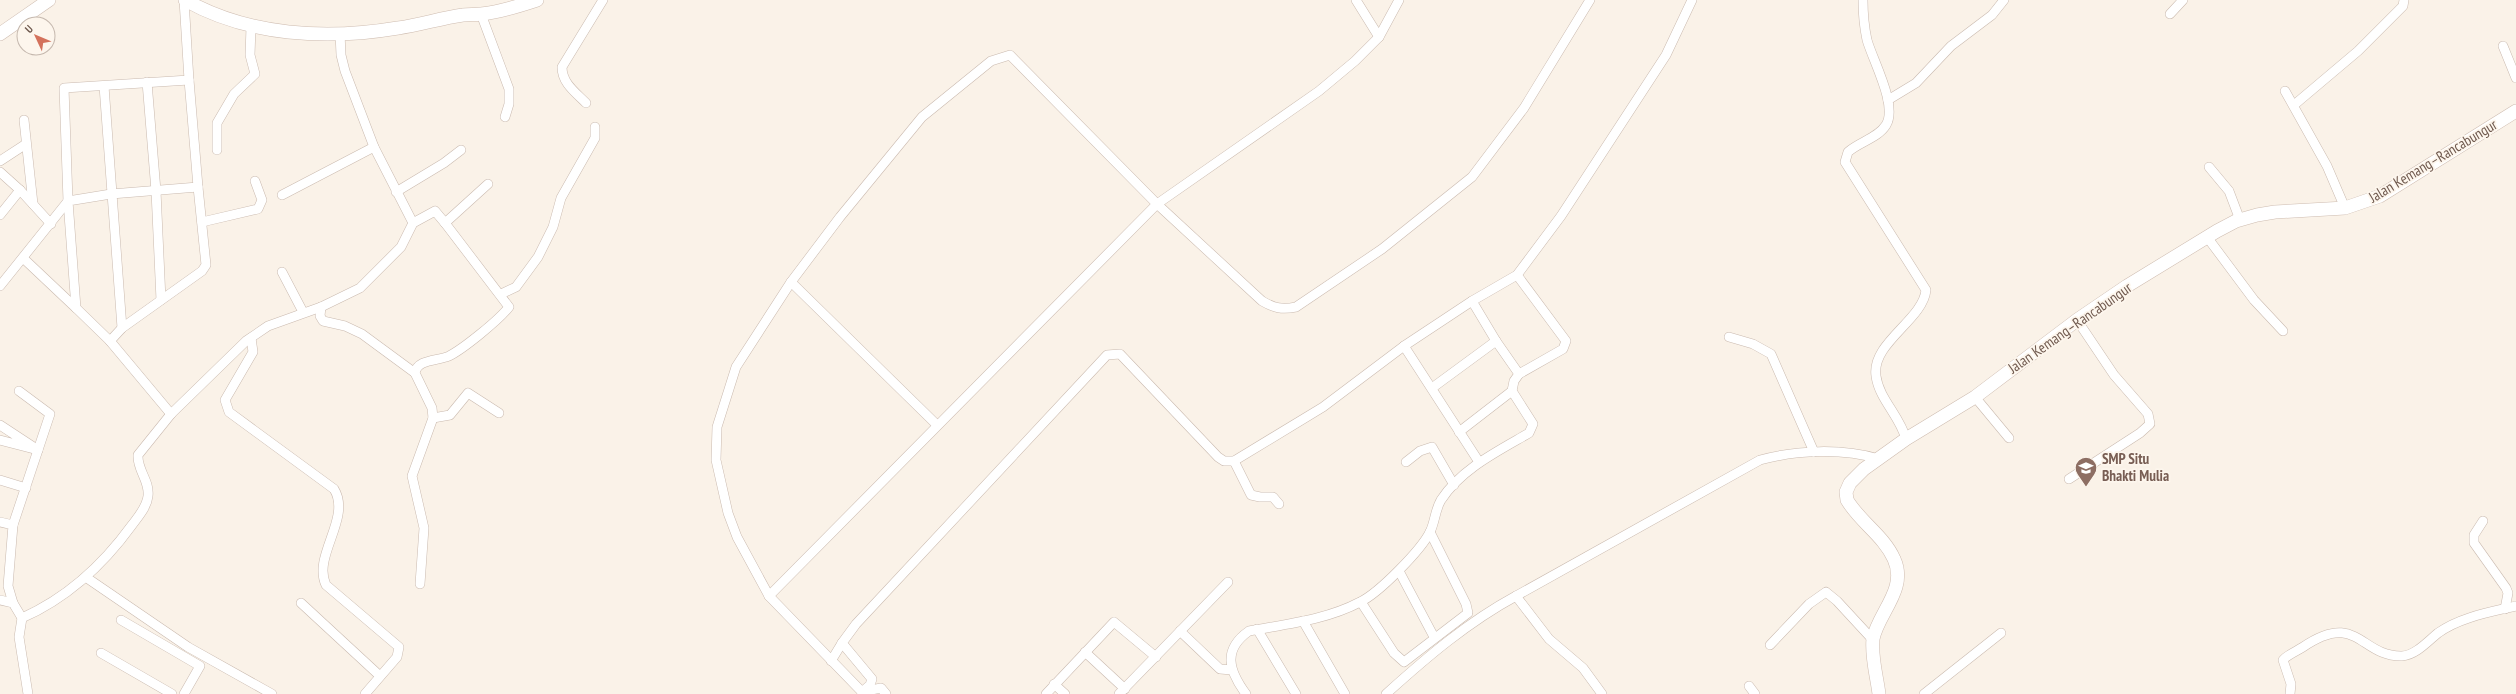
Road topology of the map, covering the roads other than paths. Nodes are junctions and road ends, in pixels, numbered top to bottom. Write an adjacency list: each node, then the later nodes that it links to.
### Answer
1 (49, 0): 17 (street)
2 (184, 0): 15 (street); 21 (street)
3 (537, 0): 13 (street)
4 (603, 0): 26 (street)
5 (1356, 0): 18 (street)
6 (1399, 0): 18 (street)
7 (1590, 0): 49 (street)
8 (1692, 0): 60 (street)
9 (1863, 0): 25 (street)
10 (2004, 0): 25 (street)
11 (2183, 0): 14 (street)
12 (2404, 0): 27 (street)
13 (481, 14): 16 (street); 29 (street)
14 (2170, 14)
15 (251, 27): 16 (street); 34 (street)
16 (340, 33): 33 (street)
17 (0, 34)
18 (1379, 36): 49 (street)
19 (2502, 46): 20 (street)
20 (2516, 78)
21 (189, 80): 22 (street); 41 (street)
22 (147, 82): 23 (street); 43 (street)
23 (104, 86): 45 (street); 47 (street)
24 (2285, 91): 27 (street)
25 (1888, 100): 90 (street)
26 (586, 103)
27 (2294, 105): 50 (street)
28 (2516, 111): 50 (street, Jalan Kemang–Rancabungur)
29 (505, 117)
30 (24, 120): 32 (street)
31 (595, 127): 63 (street)
32 (26, 144): 36 (street); 48 (street)
33 (374, 147): 44 (street); 46 (street)
34 (217, 150)
35 (461, 150): 44 (street)
36 (0, 161)
37 (2209, 166): 52 (street)
38 (0, 172): 42 (street)
39 (255, 181): 53 (street)
40 (488, 184): 55 (street)
41 (198, 187): 43 (street); 53 (street)
42 (20, 190): 48 (street); 51 (street)
43 (156, 191): 45 (street); 64 (street)
44 (396, 192): 54 (street)
45 (111, 194): 47 (street); 70 (street)
46 (282, 195)
47 (68, 201): 56 (street); 67 (street)
48 (33, 204): 56 (street)
49 (1156, 204): 61 (street); 87 (street)
50 (2345, 208): 52 (street, Jalan Kemang–Rancabungur)
51 (0, 215)
52 (2240, 220): 57 (street, Jalan Kemang–Rancabungur)
53 (202, 222): 64 (street)
54 (413, 223): 55 (street); 66 (street)
55 (445, 223): 63 (street)
56 (51, 224): 58 (street)
57 (2207, 237): 69 (street, Jalan Kemang–Rancabungur); 71 (street)
58 (23, 258): 62 (street); 67 (street)
59 (282, 272): 68 (street)
60 (1517, 275): 65 (street); 78 (street)
61 (791, 282): 87 (street); 112 (street)
62 (0, 286)
63 (501, 294): 77 (street)
64 (161, 300): 70 (street)
65 (1472, 301): 75 (street); 76 (street)
66 (321, 307): 68 (street); 77 (street)
67 (76, 308): 74 (street)
68 (303, 312): 73 (street)
69 (2077, 320): 82 (street, Jalan Kemang–Rancabungur); 98 (street)
70 (122, 328): 74 (street)
71 (2283, 330)
72 (1729, 337): 93 (street)
73 (252, 338): 84 (street); 135 (street)
74 (110, 341): 84 (street)
75 (1496, 341): 78 (street); 79 (street)
76 (1404, 346): 79 (street); 95 (street)
77 (416, 373): 85 (street)
78 (1519, 374): 81 (street)
79 (1432, 388): 88 (street)
80 (19, 391): 92 (street)
81 (1512, 391): 88 (street); 97 (street)
82 (1975, 397): 89 (street); 90 (street, Jalan Kemang–Rancabungur)
83 (499, 413): 85 (street)
84 (171, 414): 109 (street)
85 (433, 418): 111 (street)
86 (0, 425): 92 (street)
87 (937, 425): 112 (street)
88 (1459, 432): 97 (street)
89 (2009, 438)
90 (1906, 439): 94 (street, Jalan Kemang–Rancabungur)
91 (0, 440): 92 (street)
92 (38, 450): 101 (street)
93 (1814, 452): 94 (street); 113 (street)
94 (1879, 459): 127 (street, Jalan Kemang–Rancabungur)
95 (1234, 461): 102 (street); 128 (street)
96 (1406, 462): 100 (street)
97 (1479, 462): 100 (street)
98 (2069, 479)
99 (0, 480): 101 (street)
100 (1454, 484): 106 (street)
101 (26, 488): 105 (street)
102 (1279, 504)
103 (2483, 521): 119 (street)
104 (0, 522): 105 (street)
105 (13, 525): 107 (street)
106 (1430, 532): 108 (street); 126 (street)
107 (4, 562): 116 (street)
108 (1399, 571): 115 (street); 126 (street)
109 (87, 578): 120 (street); 143 (street)
110 (1228, 582): 124 (street)
111 (420, 584)
112 (770, 596): 133 (street)
113 (1516, 596): 151 (street); 152 (street)
114 (0, 600): 116 (street)
115 (1361, 602): 122 (street); 126 (street)
116 (13, 603): 120 (street)
117 (301, 603): 135 (street)
118 (2516, 606): 119 (street)
119 (2505, 609): 156 (street)
120 (22, 618): 140 (street)
121 (121, 620): 142 (street)
122 (1303, 621): 123 (street); 150 (street)
123 (1256, 629): 134 (street); 149 (street)
124 (1180, 631): 132 (street); 134 (street)
125 (2001, 633): 155 (street)
126 (1434, 637)
127 (1873, 640): 129 (street); 154 (street, Jalan Kemang–Rancabungur)
128 (842, 643): 133 (street); 139 (street)
129 (1770, 645)
130 (1085, 652): 132 (street); 136 (street); 138 (street)
131 (101, 653): 141 (street)
132 (1156, 656): 138 (street)
133 (831, 661): 139 (street)
134 (1232, 670): 148 (street)
135 (380, 676): 144 (street)
136 (1054, 684): 146 (street); 147 (street)
137 (1749, 686): 153 (street)
138 (1122, 691)
139 (863, 693): 145 (street)
140 (28, 694)
141 (172, 694)
142 (184, 694)
143 (272, 694)
144 (365, 694)
145 (886, 694)
146 (1046, 694)
147 (1065, 694)
148 (1246, 694)
149 (1296, 694)
150 (1345, 694)
151 (1386, 694)
152 (1602, 694)
153 (1755, 694)
154 (1879, 694)
155 (1924, 694)
156 (2290, 694)

